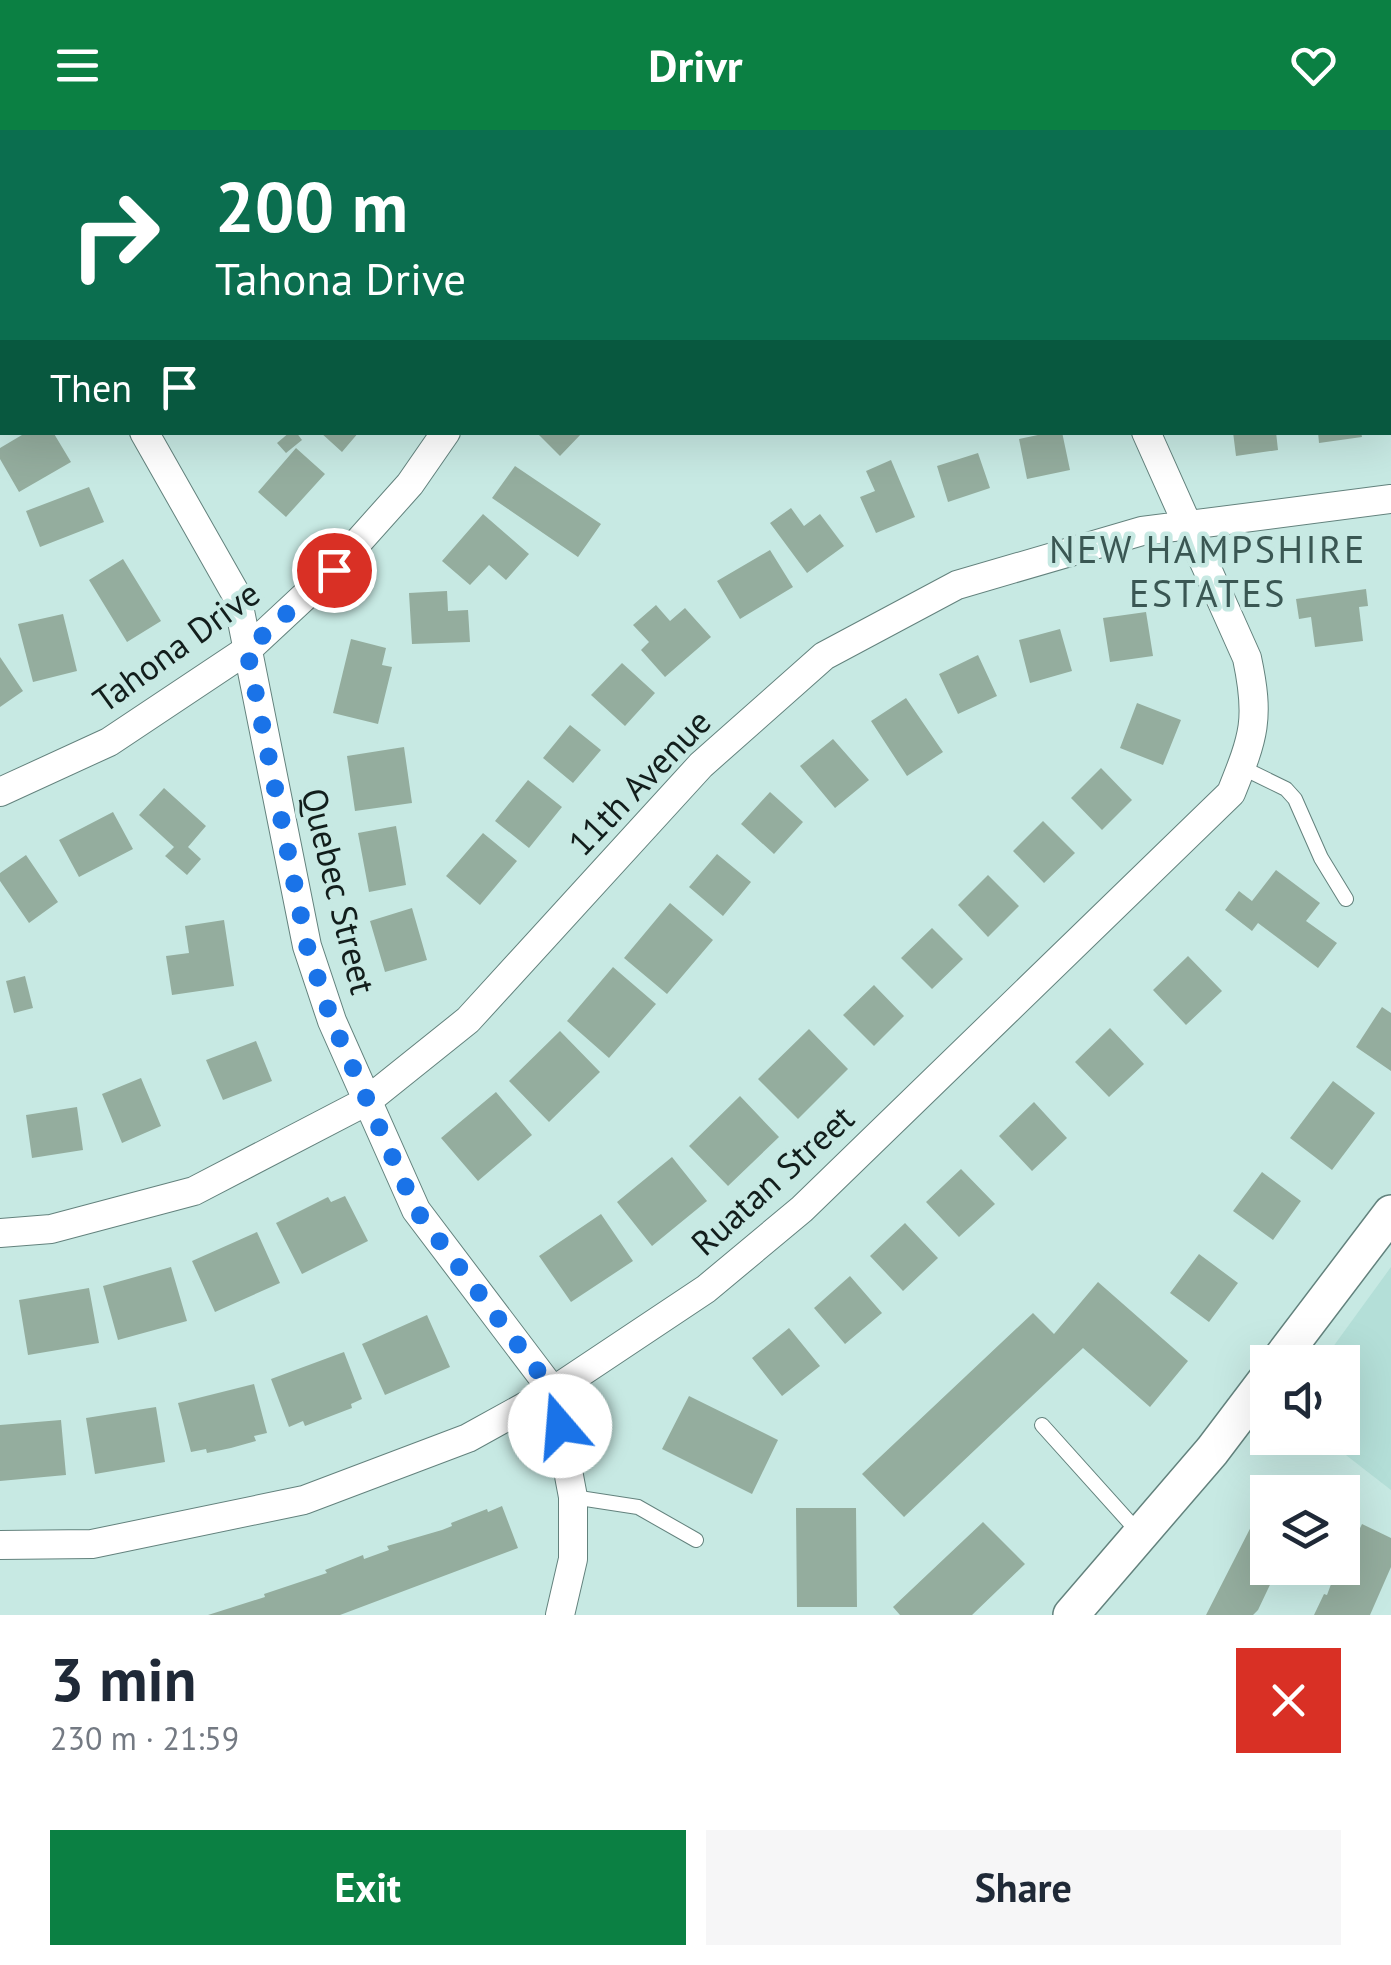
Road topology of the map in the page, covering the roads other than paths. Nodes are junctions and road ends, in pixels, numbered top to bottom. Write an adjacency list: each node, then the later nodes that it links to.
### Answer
1 (146, 435): 6 (street, Quebec Street)
2 (444, 435): 6 (street, Tahona Drive)
3 (1147, 435): 5 (street, Ruatan Street)
4 (1391, 498): 5 (street, 11th Avenue)
5 (1187, 525): 7 (street, Ruatan Street); 10 (street, 11th Avenue)
6 (247, 650): 8 (street, Tahona Drive); 10 (street, Quebec Street)
7 (1241, 767): 9 (lane); 14 (street, Ruatan Street)
8 (0, 792)
9 (1346, 900)
10 (367, 1101): 12 (street, 11th Avenue); 14 (street, Quebec Street)
11 (1391, 1213): 13 (street)
12 (0, 1233)
13 (1291, 1345)
14 (553, 1391): 17 (street); 20 (street, Ruatan Street)
15 (1250, 1401): 18 (street)
16 (1042, 1425): 18 (lane)
17 (573, 1497): 19 (lane); 21 (street)
18 (1140, 1535): 22 (street)
19 (696, 1540)
20 (0, 1545)
21 (560, 1615)
22 (1071, 1615)

